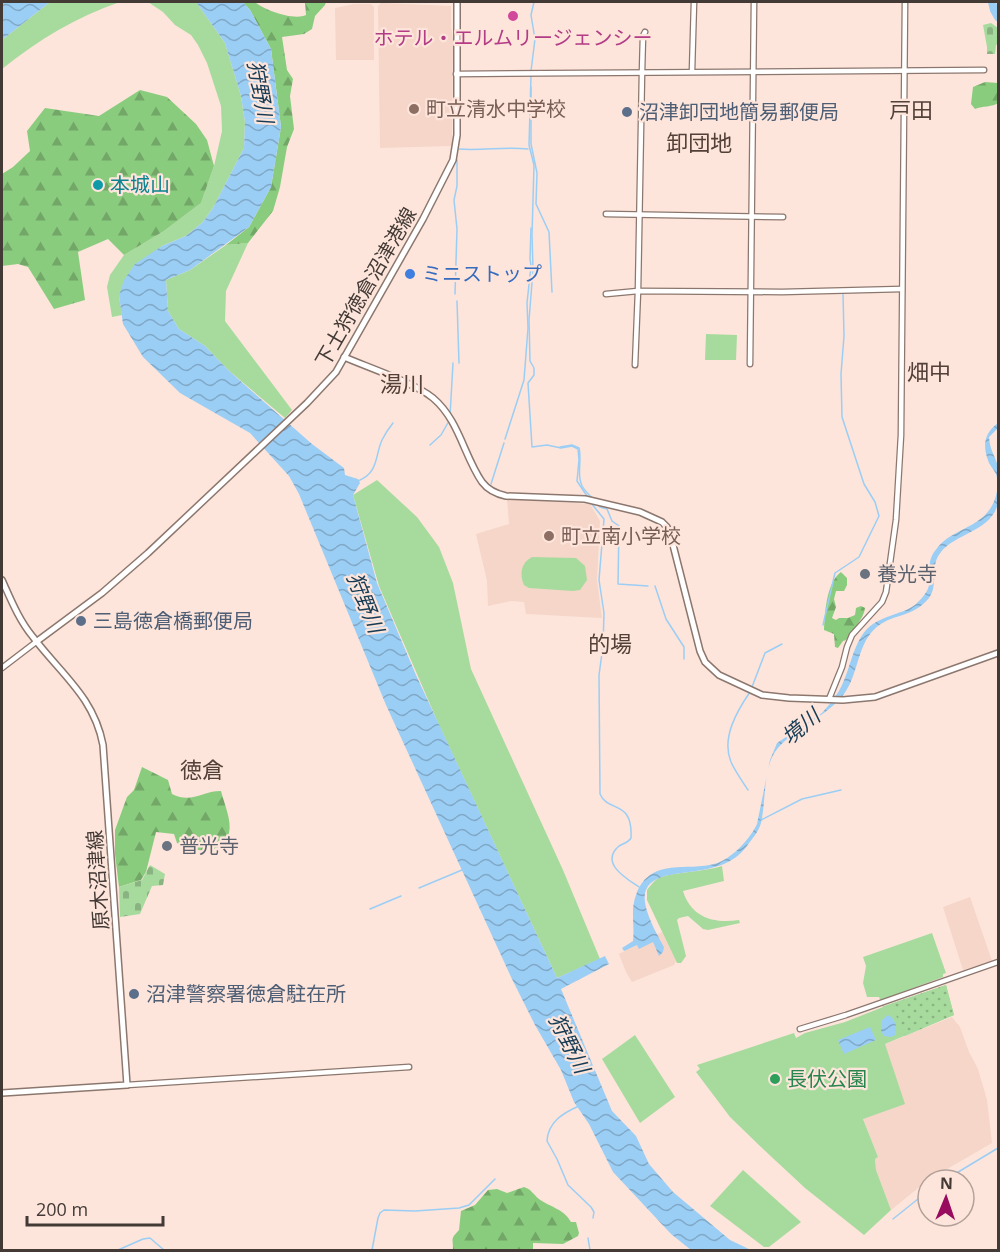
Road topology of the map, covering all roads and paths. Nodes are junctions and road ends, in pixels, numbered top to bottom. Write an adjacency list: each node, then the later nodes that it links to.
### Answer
1 (457, 2): 11 (main road, 下土狩徳倉沼津港線)
2 (694, 2): 8 (street)
3 (754, 2): 10 (street)
4 (905, 2): 6 (street)
5 (645, 32): 9 (street)
6 (905, 69): 7 (street); 10 (street); 16 (street)
7 (984, 70)
8 (693, 71): 9 (street); 10 (street)
9 (642, 72): 11 (street); 13 (street)
10 (753, 72): 14 (street)
11 (456, 74): 20 (main road, 下土狩徳倉沼津港線)
12 (606, 214): 13 (street)
13 (639, 215): 14 (street); 17 (street)
14 (751, 217): 15 (street); 18 (street)
15 (783, 217)
16 (902, 289): 18 (street); 27 (street)
17 (638, 291): 18 (street); 19 (street); 22 (street)
18 (750, 292): 21 (street)
19 (606, 294)
20 (344, 357): 24 (main road, 下土狩徳倉沼津港線); 27 (main road)
21 (750, 364)
22 (635, 365)
23 (2, 580): 24 (main road, 原木沼津線)
24 (36, 642): 26 (street); 31 (main road, 原木沼津線)
25 (999, 653): 27 (main road)
26 (2, 668)
27 (830, 699)
28 (999, 962): 29 (street)
29 (800, 1029)
30 (410, 1067): 31 (street)
31 (127, 1084): 32 (main road)
32 (2, 1093)

